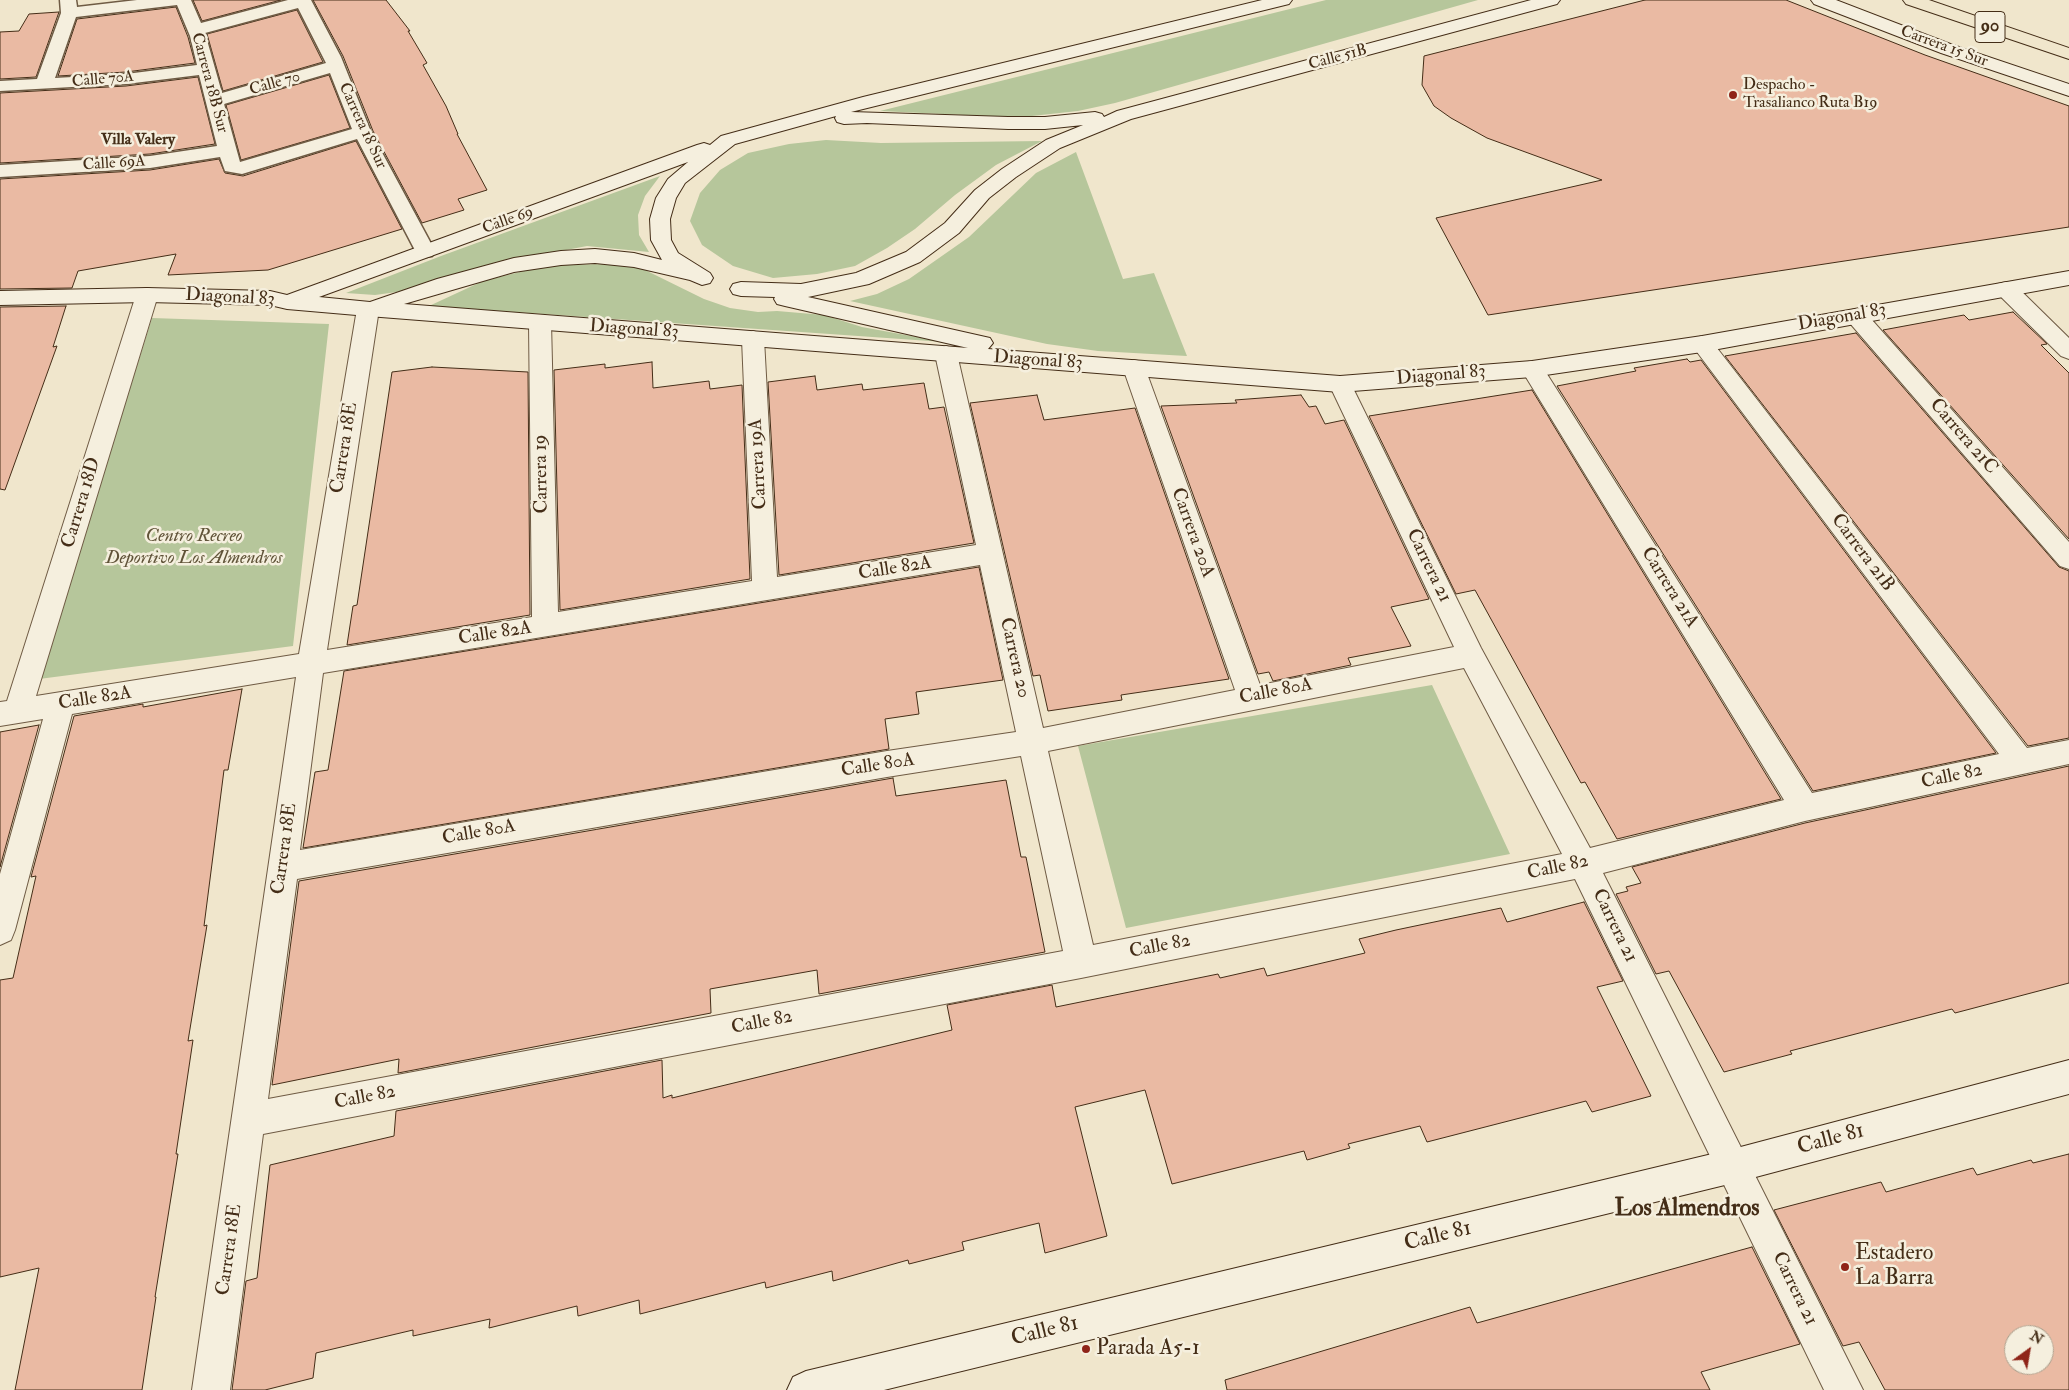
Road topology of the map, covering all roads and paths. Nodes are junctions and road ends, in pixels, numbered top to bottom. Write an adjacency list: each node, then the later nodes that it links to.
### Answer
1 (178, 0): 8 (lane)
2 (183, 0): 9 (lane, Carrera 18B Sur)
3 (1283, 0): 18 (street)
4 (1551, 0): 17 (street, Calle 51B)
5 (1820, 0): 15 (street, Carrera 15 Sur)
6 (1912, 0): 10 (highway, 90)
7 (302, 1): 9 (lane); 11 (lane, Carrera 18 Sur)
8 (69, 7): 13 (lane)
9 (196, 30): 12 (lane, Carrera 18B Sur)
10 (2069, 54)
11 (336, 66): 16 (lane, Calle 70); 19 (lane, Carrera 18 Sur)
12 (206, 69): 13 (lane, Calle 70A); 16 (lane, Carrera 18B Sur)
13 (44, 85): 14 (lane, Calle 70A)
14 (0, 86)
15 (2069, 90)
16 (214, 101): 21 (lane, Carrera 18B Sur)
17 (1124, 115): 18 (street); 25 (street)
18 (775, 126): 20 (street, Calle 69)
19 (362, 132): 21 (lane, Calle 69A); 23 (lane, Carrera 18 Sur)
20 (728, 140): 23 (street, Calle 69); 25 (street)
21 (230, 159): 22 (lane, Calle 69A)
22 (0, 171)
23 (426, 251): 29 (street, Calle 69)
24 (2069, 278): 26 (street, Diagonal 83)
25 (722, 284): 30 (street); 37 (street)
26 (2006, 288): 31 (street, Diagonal 83); 35 (street)
27 (147, 295): 28 (street, Diagonal 83); 29 (street, Diagonal 83); 49 (street, Carrera 18D)
28 (0, 298)
29 (287, 302): 30 (street, Diagonal 83)
30 (368, 309): 32 (street, Diagonal 83); 46 (street, Carrera 18E)
31 (1856, 316): 34 (street, Diagonal 83); 42 (street, Carrera 21C)
32 (540, 322): 33 (street, Diagonal 83); 44 (street, Carrera 19)
33 (753, 339): 36 (street, Diagonal 83); 43 (street, Carrera 19A)
34 (1702, 344): 39 (street, Diagonal 83); 52 (street, Carrera 21B)
35 (2069, 352)
36 (946, 354): 37 (street, Diagonal 83); 41 (street, Carrera 20)
37 (1074, 364): 38 (street, Diagonal 83)
38 (1134, 368): 40 (street, Diagonal 83); 47 (street, Carrera 20A)
39 (1532, 369): 40 (street, Diagonal 83); 53 (street, Carrera 21A)
40 (1340, 384): 45 (street, Carrera 21)
41 (990, 553): 43 (street, Calle 82A); 50 (street, Carrera 20)
42 (2069, 559)
43 (765, 590): 44 (street, Calle 82A)
44 (545, 626): 46 (street, Calle 82A)
45 (1472, 654): 47 (street, Calle 80A); 54 (street, Carrera 21)
46 (311, 664): 48 (street, Calle 82A); 55 (street, Carrera 18E)
47 (1251, 697): 50 (street, Calle 80A)
48 (62, 704): 49 (street, Calle 82A); 56 (street)
49 (8, 713)
50 (1033, 742): 55 (street, Calle 80A); 57 (street, Carrera 20)
51 (2069, 752): 52 (street, Calle 82)
52 (2021, 762): 53 (street, Calle 82)
53 (1805, 808): 54 (street, Calle 82)
54 (1583, 864): 57 (street, Calle 82); 60 (street, Carrera 21)
55 (283, 866): 59 (street, Carrera 18E)
56 (0, 928)
57 (1081, 963): 59 (street, Calle 82)
58 (2069, 1077): 60 (street, Calle 81)
59 (247, 1120): 62 (street, Carrera 18E)
60 (1733, 1166): 61 (street, Calle 81); 64 (street, Carrera 21)
61 (886, 1380): 63 (street, Calle 81)
62 (211, 1390)
63 (806, 1390)
64 (1844, 1390)

